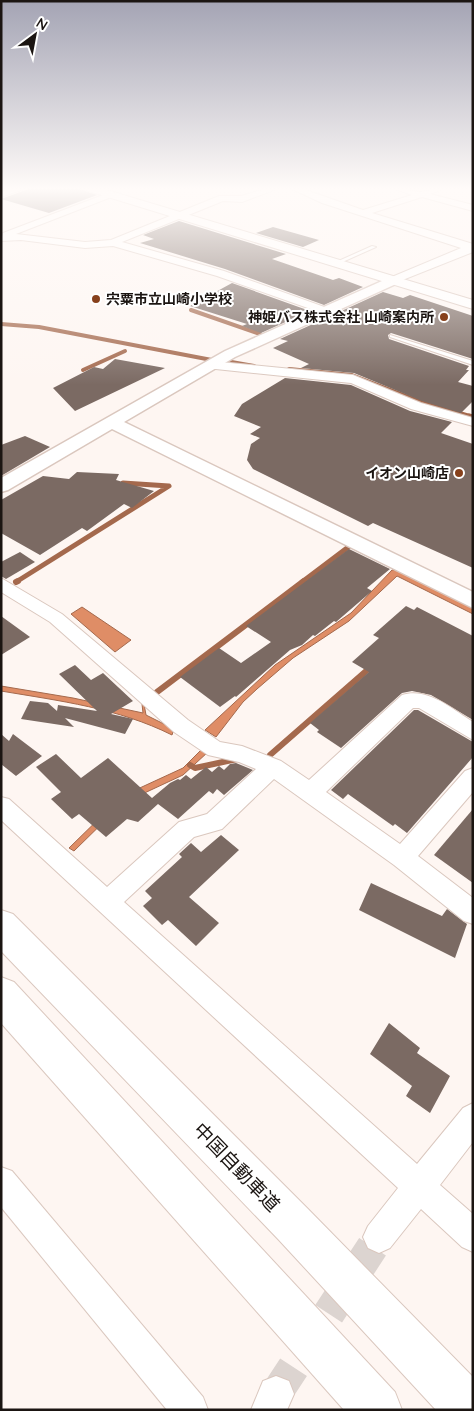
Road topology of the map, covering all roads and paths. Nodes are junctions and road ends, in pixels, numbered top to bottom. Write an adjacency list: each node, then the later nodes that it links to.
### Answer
1 (161, 254): 8 (street)
2 (307, 254): 5 (main road)
3 (358, 254): 5 (lane)
4 (458, 254): 6 (street)
5 (336, 263): 6 (main road)
6 (391, 281): 7 (main road); 8 (street)
7 (473, 305)
8 (326, 311): 11 (street)
9 (392, 336): 10 (lane)
10 (473, 363)
11 (210, 365): 12 (street); 13 (street)
12 (473, 422)
13 (114, 423): 14 (street); 16 (street)
14 (1, 486)
15 (1, 584): 18 (street)
16 (473, 601)
17 (473, 732): 20 (street)
18 (273, 767): 20 (street); 23 (street)
19 (473, 777): 22 (street)
20 (310, 793): 22 (street)
21 (1, 806): 23 (street)
22 (402, 858): 24 (street)
23 (107, 902): 29 (street)
24 (473, 912)
25 (1, 926): 34 (main road, 中国自動車道)
26 (1, 995): 33 (main road)
27 (473, 1118): 29 (street)
28 (1, 1182): 32 (street)
29 (419, 1188): 30 (street); 31 (street)
30 (473, 1236)
31 (379, 1237)
32 (190, 1410)
33 (377, 1410)
34 (470, 1410)

